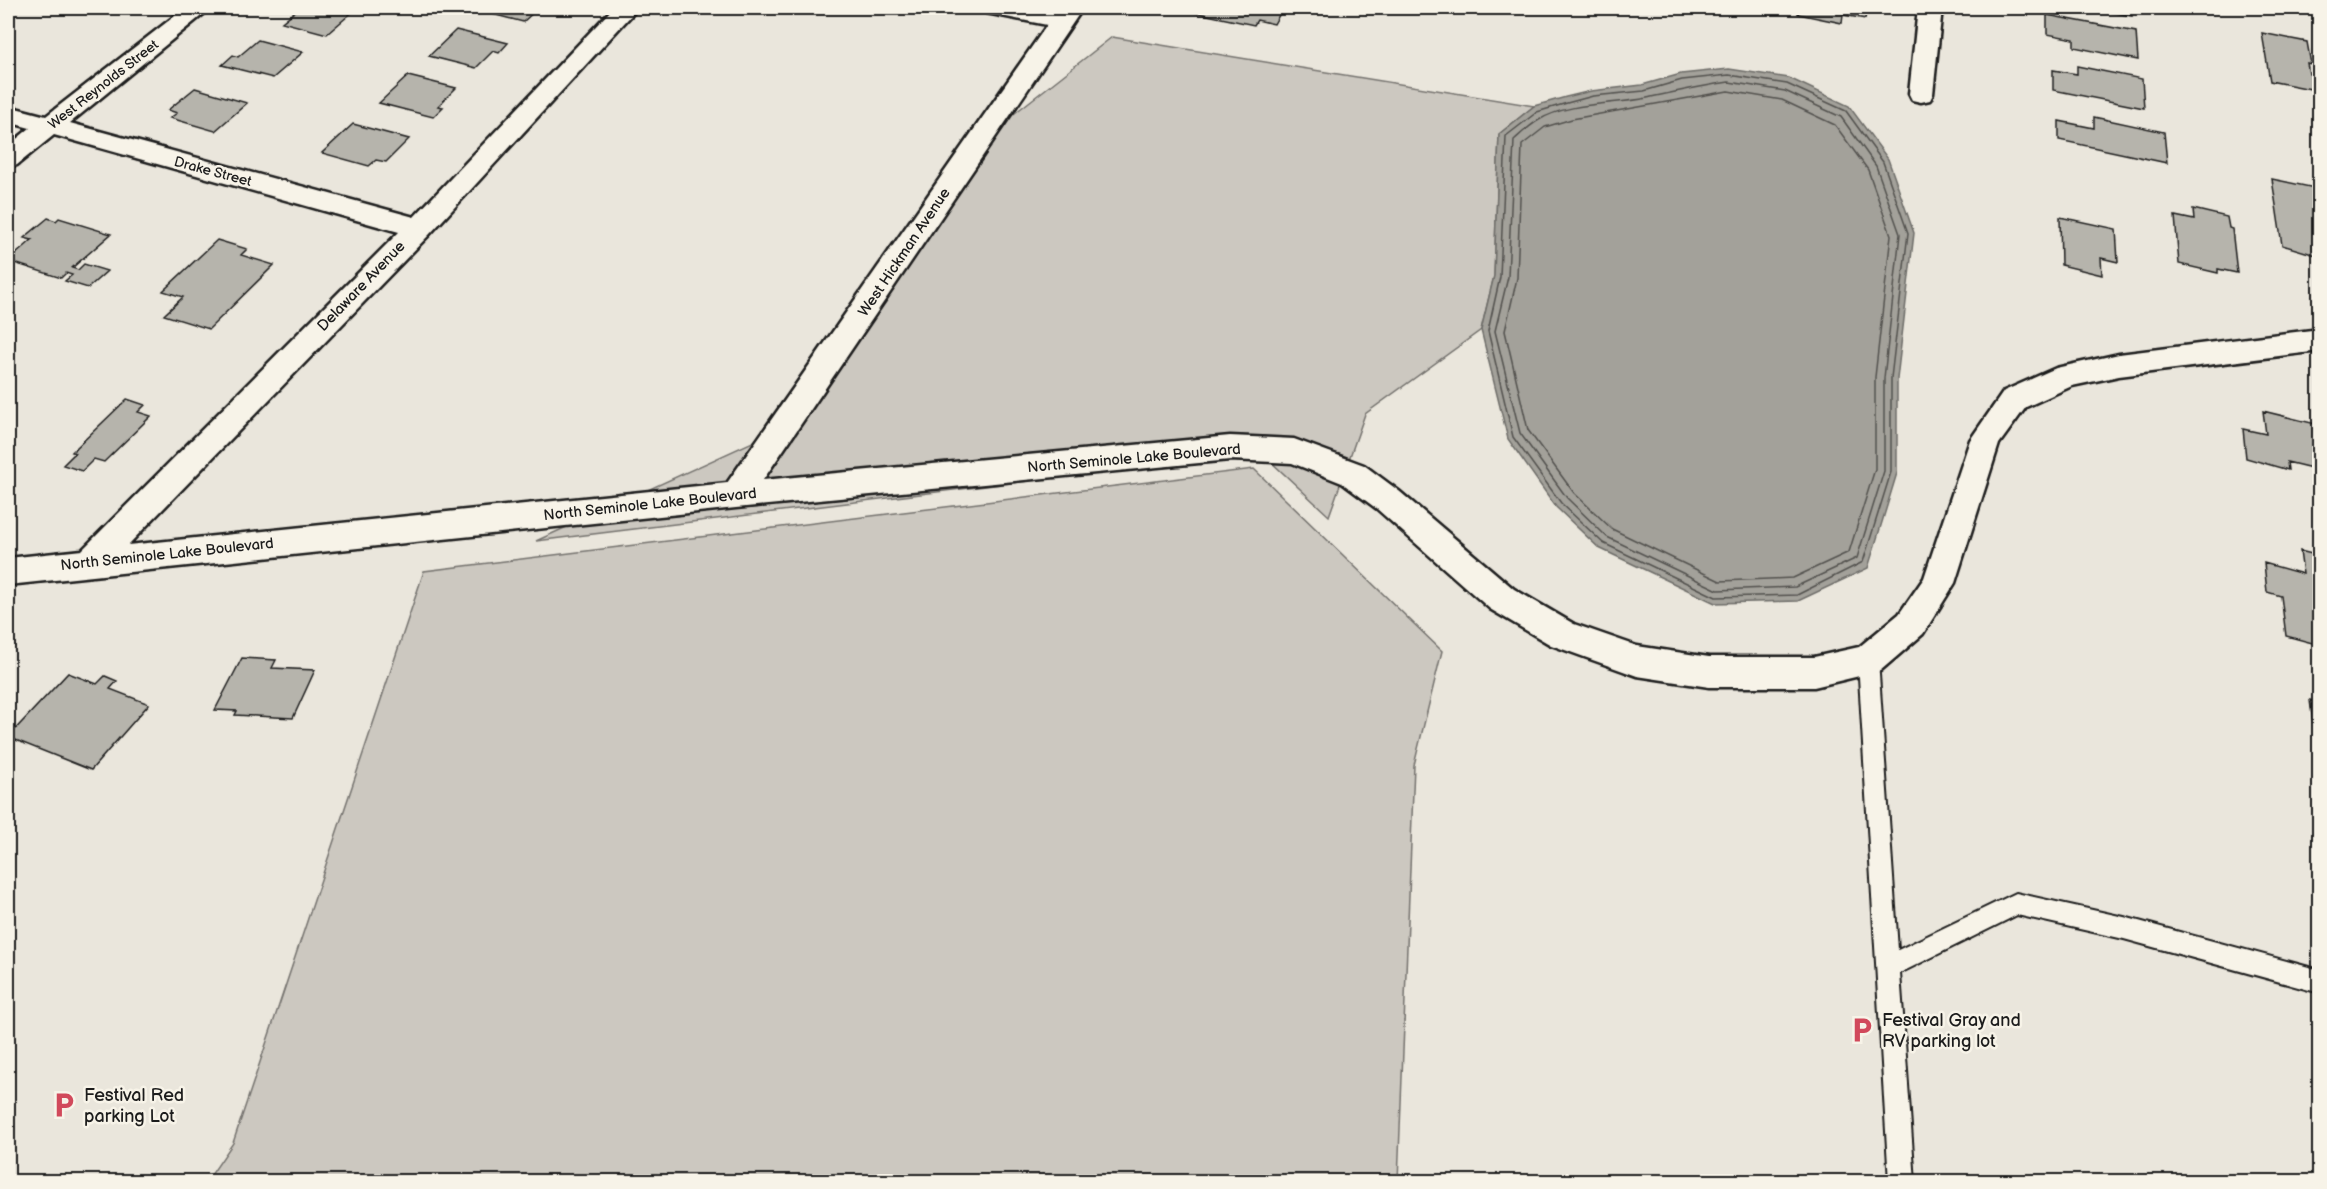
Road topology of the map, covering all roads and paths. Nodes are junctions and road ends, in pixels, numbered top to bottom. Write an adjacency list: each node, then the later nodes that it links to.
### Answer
1 (199, 8): 8 (street, West Reynolds Street)
2 (626, 8): 10 (street, Delaware Avenue)
3 (994, 8): 5 (street)
4 (1930, 8): 6 (street)
5 (1066, 14): 12 (street, West Hickman Avenue)
6 (1921, 94)
7 (8, 114): 8 (street, Drake Street)
8 (50, 126): 9 (street, West Reynolds Street); 10 (street, Drake Street)
9 (8, 159)
10 (419, 228): 13 (street, Delaware Avenue)
11 (2319, 340): 15 (street, North Seminole Lake Boulevard)
12 (736, 495): 13 (street, North Seminole Lake Boulevard); 15 (street, North Seminole Lake Boulevard)
13 (92, 561): 14 (street, North Seminole Lake Boulevard)
14 (8, 571)
15 (1868, 660): 16 (lane)
16 (1888, 967): 17 (lane); 18 (lane)
17 (2319, 982)
18 (1902, 1182)

